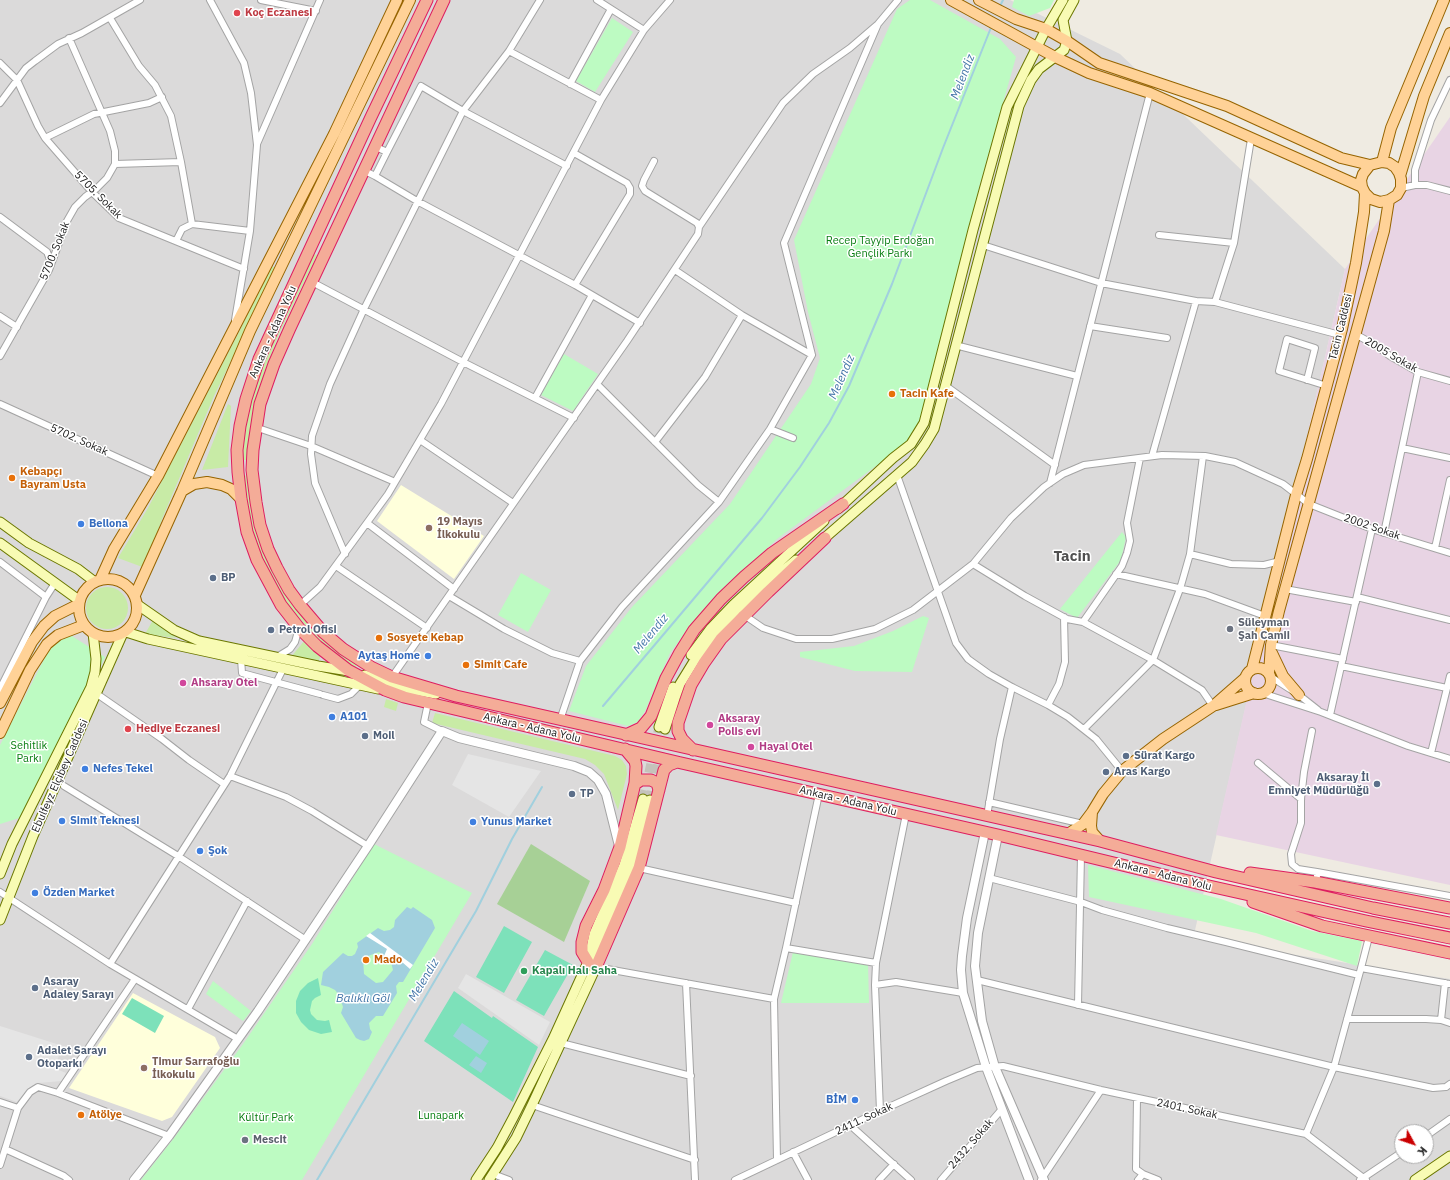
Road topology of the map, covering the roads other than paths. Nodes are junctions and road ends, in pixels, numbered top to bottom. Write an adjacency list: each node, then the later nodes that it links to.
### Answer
1 (140, 0): 20 (street)
2 (210, 0): 42 (street)
3 (261, 0): 19 (street)
4 (320, 0): 19 (street)
5 (397, 0): 86 (main road)
6 (410, 0): 121 (main road)
7 (427, 0): 123 (highway, Ankara - Adana Yolu)
8 (444, 0): 43 (highway, Ankara - Adana Yolu)
9 (540, 0): 28 (street)
10 (597, 0): 18 (street)
11 (670, 0): 23 (street)
12 (898, 0): 21 (street)
13 (951, 0): 27 (main road)
14 (1062, 0): 22 (main road)
15 (1074, 0): 26 (main road)
16 (1444, 0): 48 (main road)
17 (983, 2): 22 (main road)
18 (611, 9): 23 (street); 33 (street)
19 (316, 11): 42 (street)
20 (110, 18): 25 (street); 35 (street)
21 (878, 24): 64 (street); 91 (street)
22 (1046, 29): 26 (main road); 27 (main road)
23 (644, 30): 36 (street)
24 (1450, 33): 54 (main road)
25 (69, 38): 31 (street); 39 (street)
26 (1067, 40): 29 (main road); 50 (main road)
27 (1037, 48): 29 (main road); 126 (main road)
28 (509, 51): 33 (street); 38 (street)
29 (1055, 57): 34 (main road); 69 (main road)
30 (0, 63): 31 (street, 5705. Sokak)
31 (17, 80): 37 (street); 40 (street, 5705. Sokak)
32 (1450, 80): 55 (street)
33 (570, 84): 36 (street)
34 (1150, 93): 41 (main road); 75 (street)
35 (162, 97): 39 (street); 47 (street)
36 (601, 100): 45 (street)
37 (0, 103)
38 (463, 111): 44 (street); 51 (street); 61 (street)
39 (101, 112): 40 (street); 49 (street)
40 (45, 138): 59 (street, 5705. Sokak)
41 (1251, 139): 57 (main road); 68 (street)
42 (257, 146): 65 (street)
43 (374, 146): 44 (street); 52 (highway, Ankara - Adana Yolu)
44 (387, 152): 53 (street)
45 (574, 154): 51 (street); 76 (street)
46 (654, 161): 64 (street)
47 (181, 162): 49 (street); 63 (street)
48 (1382, 162): 50 (main road); 54 (main road)
49 (115, 164): 59 (street, 5700. Sokak)
50 (1370, 164): 57 (main road, Tacin Caddesi)
51 (567, 166): 70 (street)
52 (363, 170): 53 (street); 74 (highway, Ankara - Adana Yolu)
53 (375, 176): 61 (street)
54 (1400, 176): 56 (main road)
55 (1415, 185): 56 (street); 58 (street)
56 (1401, 188): 60 (main road)
57 (1363, 190): 60 (main road); 88 (main road, Tacin Caddesi)
58 (1450, 191)
59 (92, 192): 67 (street, 5705. Sokak); 71 (street, 5700. Sokak)
60 (1389, 200): 87 (main road, Tacin Caddesi)
61 (417, 201): 70 (street); 80 (street)
62 (0, 217): 71 (street)
63 (192, 224): 65 (street); 67 (street)
64 (699, 227): 73 (street)
65 (250, 231): 72 (street)
66 (1159, 236): 68 (street)
67 (176, 241): 72 (street, 5705. Sokak)
68 (1234, 242): 79 (street)
69 (983, 245): 75 (street); 90 (main road)
70 (520, 256): 76 (street); 93 (street)
71 (51, 262): 85 (street, 5700. Sokak)
72 (244, 268): 86 (street)
73 (675, 270): 81 (street); 83 (street)
74 (312, 282): 80 (street); 104 (highway, Ankara - Adana Yolu)
75 (1101, 282): 78 (street); 84 (street)
76 (575, 286): 77 (street)
77 (592, 295): 83 (street); 101 (street)
78 (1196, 301): 79 (street); 111 (street)
79 (1215, 302): 88 (street)
80 (364, 309): 93 (street); 109 (street)
81 (742, 315): 91 (street); 108 (street)
82 (0, 316): 85 (street)
83 (640, 322): 98 (street)
84 (1090, 326): 89 (street); 95 (street)
85 (17, 327): 92 (street, 5700. Sokak)
86 (234, 327): 117 (main road)
87 (1355, 334): 94 (street, 2005 Sokak); 127 (main road, Tacin Caddesi)
88 (1340, 335): 100 (main road, Tacin Caddesi)
89 (1167, 338)
90 (955, 345): 95 (street); 99 (main road)
91 (812, 355): 105 (street)
92 (0, 356)
93 (463, 362): 101 (street); 107 (street)
94 (1418, 372): 97 (street, 2005 Sokak); 110 (street)
95 (1077, 376): 115 (street)
96 (1307, 380): 96 (street); 100 (street)
97 (1450, 381)
98 (598, 384): 103 (street); 108 (street)
99 (946, 386): 115 (street); 116 (main road)
100 (1326, 386): 122 (main road, Tacin Caddesi)
101 (535, 398): 103 (street)
102 (0, 404): 117 (street, 5702. Sokak)
103 (574, 418): 125 (street)
104 (255, 427): 109 (street); 154 (highway, Ankara - Adana Yolu)
105 (770, 429): 106 (street); 124 (street)
106 (793, 438)
107 (420, 440): 119 (street); 125 (street)
108 (655, 442): 124 (street)
109 (311, 446): 119 (street); 136 (street)
110 (1402, 448): 114 (street); 131 (street)
111 (1152, 456): 112 (street, 2002 Sokak); 113 (street, 2002 Sokak)
112 (1203, 456): 122 (street, 2002 Sokak); 137 (street)
113 (1140, 458): 120 (street, 2002 Sokak); 142 (street)
114 (1450, 458)
115 (1055, 465): 120 (street)
116 (897, 475): 132 (main road); 148 (street)
117 (158, 476): 143 (main road)
118 (1450, 480): 134 (street)
119 (395, 482): 129 (street)
120 (1050, 483): 140 (street, 2002 Sokak)
121 (182, 491): 123 (main road); 152 (main road)
122 (1296, 495): 127 (street, 2002 Sokak); 138 (main road, Tacin Caddesi)
123 (240, 499): 161 (highway, Ankara - Adana Yolu)
124 (718, 502): 169 (street)
125 (513, 503): 145 (street)
126 (843, 504): 132 (main road); 199 (highway)
127 (1309, 504): 130 (street, 2002 Sokak); 147 (main road, Tacin Caddesi)
128 (0, 522): 143 (main road)
129 (368, 523): 136 (street); 145 (street)
130 (1372, 529): 131 (street, 2002 Sokak); 151 (street)
131 (1384, 533): 134 (street, 2002 Sokak)
132 (825, 538): 155 (highway)
133 (0, 543): 144 (main road)
134 (1435, 548): 135 (street, 2002 Sokak)
135 (1450, 553)
136 (344, 554): 141 (street)
137 (1190, 554): 138 (street); 146 (street)
138 (1280, 561): 156 (main road, Tacin Caddesi)
139 (0, 562): 150 (street)
140 (973, 564): 148 (street, 2002 Sokak); 157 (street)
141 (336, 566): 154 (street); 162 (street)
142 (1116, 574): 146 (street); 159 (street)
143 (97, 581): 152 (main road); 153 (main road)
144 (55, 583): 150 (street); 153 (main road)
145 (454, 589): 149 (street)
146 (1180, 589): 156 (street); 168 (street)
147 (1285, 589): 151 (street); 165 (main road, Tacin Caddesi)
148 (938, 591): 155 (street, 2002 Sokak); 180 (street)
149 (449, 596): 162 (street); 169 (street)
150 (46, 597): 181 (street)
151 (1356, 599): 158 (street); 170 (street)
152 (137, 600): 163 (main road); 166 (main road)
153 (80, 602): 160 (main road); 188 (main road)
154 (300, 605): 176 (highway, Ankara - Adana Yolu)
155 (744, 615): 201 (highway)
156 (1265, 616): 172 (main road, Tacin Caddesi)
157 (1064, 618): 159 (street); 190 (street)
158 (1450, 620)
159 (1083, 622): 168 (street)
160 (84, 625): 164 (main road); 198 (main road)
161 (299, 628): 166 (street); 173 (highway, Ankara - Adana Yolu)
162 (427, 628): 176 (street)
163 (125, 632): 164 (main road); 167 (main road); 185 (main road, Ebulfeyz Elçibey Caddesi)
164 (94, 633): 230 (main road, Ebulfeyz Elçibey Caddesi)
165 (1271, 648): 170 (street); 174 (main road, Tacin Caddesi); 186 (main road)
166 (276, 658): 173 (main road)
167 (241, 659): 171 (main road); 178 (street)
168 (1153, 660): 191 (street); 195 (street)
169 (580, 661): 194 (street)
170 (1342, 662): 183 (street); 193 (street)
171 (283, 669): 178 (street); 179 (main road)
172 (1252, 669): 174 (main road); 177 (main road)
173 (348, 670): 182 (highway, Ankara - Adana Yolu); 187 (main road)
174 (1270, 675): 184 (main road); 186 (street)
175 (1450, 676): 183 (street)
176 (392, 678): 187 (highway, Ankara - Adana Yolu)
177 (1245, 678): 184 (main road); 191 (main road)
178 (276, 682): 179 (street); 207 (street)
179 (360, 685): 182 (main road)
180 (1012, 687): 190 (street); 215 (street)
181 (0, 689)
182 (385, 690): 189 (highway, Ankara - Adana Yolu)
183 (1448, 691): 202 (street)
184 (1258, 693): 191 (main road); 192 (street)
185 (97, 694): 208 (street); 236 (main road, Ebulfeyz Elçibey Caddesi)
186 (1299, 694): 192 (street)
187 (456, 696): 194 (highway, Ankara - Adana Yolu)
188 (0, 703)
189 (428, 703): 196 (street); 200 (highway, Ankara - Adana Yolu)
190 (1048, 705): 195 (street)
191 (1212, 706): 206 (main road)
192 (1321, 712): 193 (street)
193 (1330, 715): 202 (street)
194 (560, 720): 199 (highway, Ankara - Adana Yolu)
195 (1084, 729): 206 (street)
196 (442, 731): 224 (street); 225 (street)
197 (1312, 731): 213 (street)
198 (0, 733)
199 (626, 735): 201 (highway, Ankara - Adana Yolu)
200 (624, 749): 204 (highway, Ankara - Adana Yolu); 209 (highway)
201 (693, 750): 218 (highway, Ankara - Adana Yolu)
202 (1431, 753): 203 (street)
203 (1450, 759)
204 (677, 762): 211 (highway); 212 (highway, Ankara - Adana Yolu)
205 (1258, 763): 213 (street)
206 (1122, 771): 216 (main road)
207 (230, 776): 208 (street); 224 (street)
208 (224, 784): 227 (street)
209 (635, 784): 211 (highway); 225 (highway)
210 (64, 786): 227 (street)
211 (659, 790): 228 (highway)
212 (819, 794): 217 (highway, Ankara - Adana Yolu); 238 (street)
213 (1301, 799): 231 (street)
214 (646, 800): 250 (main road)
215 (989, 802): 218 (street); 219 (street)
216 (1092, 812): 219 (main road); 223 (main road)
217 (906, 814): 220 (highway, Ankara - Adana Yolu); 248 (street)
218 (987, 816): 221 (highway, Ankara - Adana Yolu)
219 (1083, 824): 221 (main road)
220 (985, 832): 222 (highway, Ankara - Adana Yolu); 258 (street)
221 (1068, 834): 223 (highway, Ankara - Adana Yolu)
222 (998, 835): 226 (highway, Ankara - Adana Yolu); 232 (street)
223 (1100, 841): 229 (highway, Ankara - Adana Yolu)
224 (368, 846): 245 (street)
225 (620, 847): 250 (highway)
226 (1081, 855): 233 (highway, Ankara - Adana Yolu); 239 (street)
227 (178, 856): 237 (street); 249 (street)
228 (639, 868): 238 (street); 250 (highway)
229 (1216, 872): 231 (highway); 242 (highway, Ankara - Adana Yolu)
230 (0, 874)
231 (1316, 877): 235 (street); 240 (highway)
232 (989, 878): 239 (street); 254 (street)
233 (1209, 886): 243 (highway); 244 (highway, Ankara - Adana Yolu)
234 (0, 892): 236 (street)
235 (1450, 896)
236 (9, 898): 241 (main road, Ebulfeyz Elçibey Caddesi); 249 (street)
237 (247, 901): 245 (street); 261 (street)
238 (796, 902): 246 (street)
239 (1081, 902): 252 (street); 260 (street)
240 (1450, 908)
241 (0, 920)
242 (1450, 923)
243 (1369, 937): 247 (highway); 251 (street)
244 (1450, 938)
245 (306, 940): 265 (street)
246 (786, 948): 248 (street); 259 (street)
247 (1450, 953)
248 (876, 963): 257 (street)
249 (110, 964): 253 (street)
250 (592, 964): 255 (street); 266 (main road); 299 (main road)
251 (1361, 968): 252 (street); 256 (street)
252 (1359, 975): 262 (street)
253 (135, 979): 261 (street); 273 (street)
254 (977, 980): 260 (street); 268 (street)
255 (686, 983): 259 (street); 270 (street)
256 (1448, 983): 263 (street)
257 (875, 985): 258 (street); 279 (street)
258 (963, 993): 267 (street)
259 (774, 998): 290 (street)
260 (1078, 1005): 269 (street)
261 (188, 1009): 265 (street)
262 (1347, 1020): 263 (street); 269 (street)
263 (1441, 1020): 264 (street)
264 (1450, 1023)
265 (238, 1039): 284 (street)
266 (561, 1042): 270 (street); 276 (main road)
267 (986, 1067): 268 (street, 2411. Sokak); 278 (street); 279 (street, 2411. Sokak)
268 (995, 1067): 272 (street, 2401. Sokak); 295 (street)
269 (1334, 1067): 271 (street); 283 (street)
270 (691, 1076): 289 (street)
271 (1449, 1088)
272 (1101, 1090): 274 (street, 2401. Sokak); 295 (street)
273 (58, 1094): 277 (street); 284 (street)
274 (1137, 1098): 283 (street, 2401. Sokak); 293 (street)
275 (0, 1102): 277 (street)
276 (532, 1105): 289 (street); 294 (main road)
277 (18, 1108): 285 (street)
278 (1002, 1109): 306 (street, 2432. Sokak); 307 (street)
279 (880, 1111): 281 (street, 2411. Sokak)
280 (1450, 1119): 282 (street)
281 (850, 1125): 286 (street, 2411. Sokak); 292 (street)
282 (1434, 1130)
283 (1306, 1134): 296 (street, 2401. Sokak)
284 (169, 1136): 298 (street)
285 (5, 1149): 291 (street); 297 (street)
286 (793, 1152): 290 (street, 2411. Sokak); 303 (street)
287 (1450, 1156): 310 (main road)
288 (1394, 1158): 296 (street)
289 (695, 1160): 301 (street)
290 (777, 1160): 302 (street, 2411. Sokak)
291 (0, 1164)
292 (894, 1164): 304 (street); 305 (street)
293 (1143, 1174): 308 (street); 309 (street)
294 (491, 1177): 300 (street)
295 (1043, 1179)
296 (1364, 1179)
297 (69, 1180)
298 (134, 1180)
299 (476, 1180)
300 (509, 1180)
301 (695, 1180)
302 (735, 1180)
303 (808, 1180)
304 (879, 1180)
305 (911, 1180)
306 (940, 1180)
307 (1029, 1180)
308 (1138, 1180)
309 (1158, 1180)
310 (1415, 1180)

